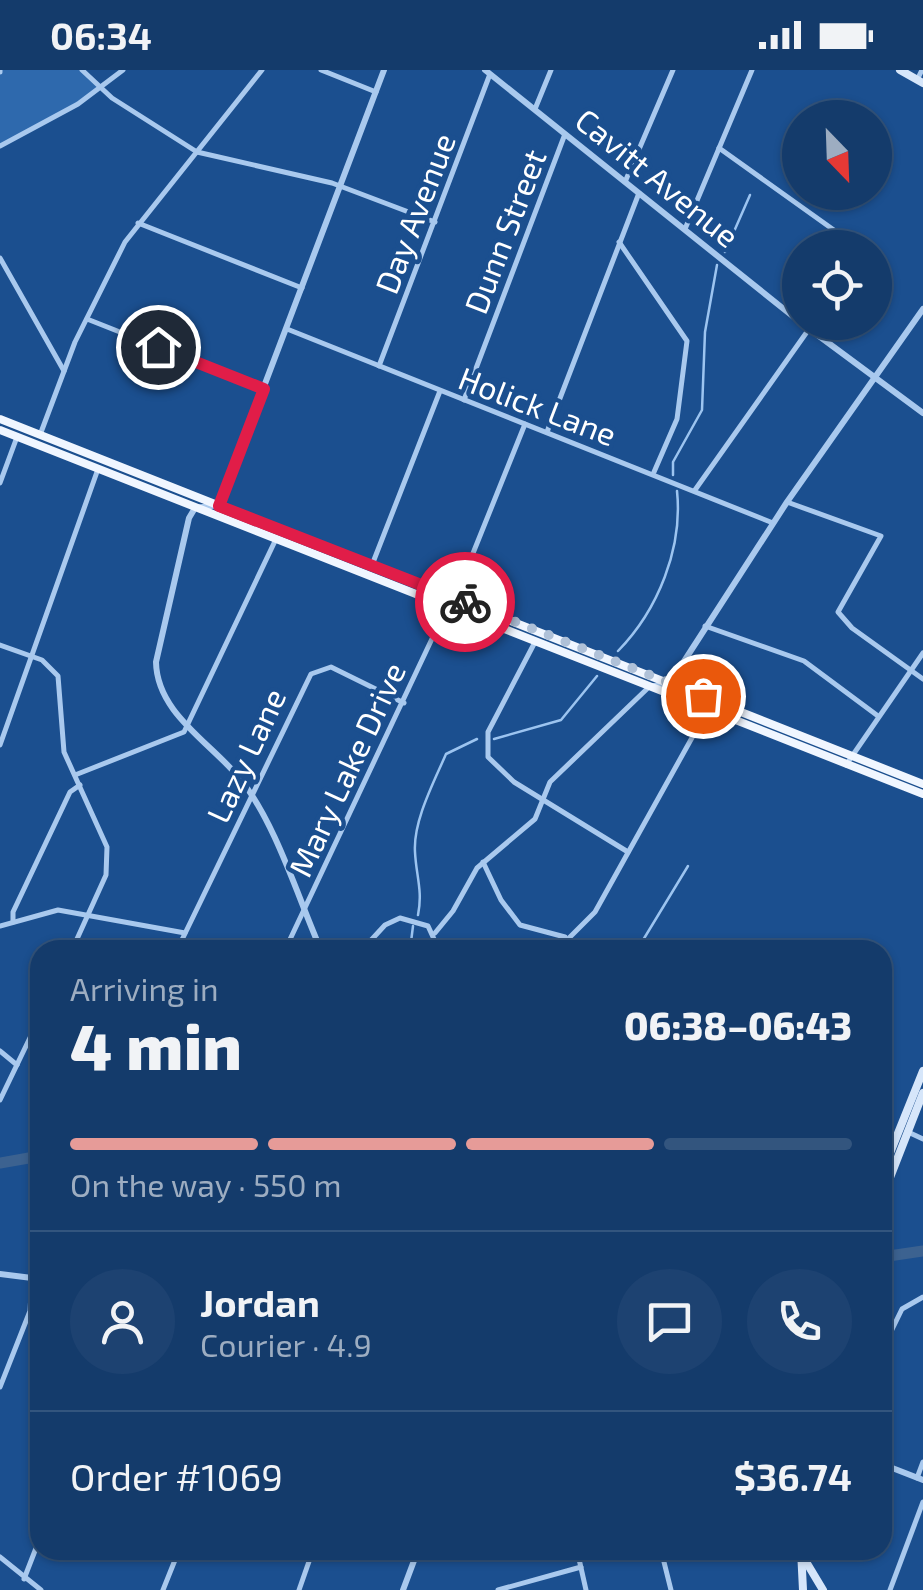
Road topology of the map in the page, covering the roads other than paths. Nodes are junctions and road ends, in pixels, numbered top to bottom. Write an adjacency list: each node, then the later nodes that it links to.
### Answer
1 (82, 70): 13 (street)
2 (122, 70): 13 (street)
3 (262, 70): 19 (street)
4 (320, 70): 14 (street)
5 (384, 70): 14 (street)
6 (550, 70): 15 (street)
7 (673, 70): 20 (street)
8 (752, 70): 18 (street)
9 (900, 70): 12 (main road)
10 (922, 70): 12 (street)
11 (487, 72): 15 (street, Cavitt Avenue); 23 (street, Day Avenue)
12 (920, 82)
13 (100, 88): 17 (street); 19 (street)
14 (376, 92): 21 (street)
15 (535, 110): 16 (street, Cavitt Avenue)
16 (565, 134): 20 (street, Cavitt Avenue); 41 (street, Dunn Street)
17 (0, 146)
18 (719, 148): 25 (street); 26 (street)
19 (197, 152): 21 (street); 24 (street)
20 (625, 182): 22 (street, Cavitt Avenue)
21 (340, 186): 23 (street); 29 (street)
22 (639, 193): 25 (street, Cavitt Avenue); 27 (street)
23 (435, 222): 36 (street, Day Avenue)
24 (138, 223): 29 (street); 32 (street)
25 (684, 230): 30 (street, Cavitt Avenue)
26 (834, 230)
27 (619, 242): 46 (street); 50 (street)
28 (0, 258): 37 (street)
29 (302, 288): 33 (street)
30 (782, 308)
31 (923, 309): 38 (street)
32 (86, 319): 37 (street); 39 (street)
33 (287, 329): 36 (street, Holick Lane); 39 (street)
34 (800, 340): 52 (street)
35 (822, 340): 38 (street, Cavitt Avenue)
36 (379, 367): 40 (street, Holick Lane)
37 (64, 372): 47 (street)
38 (872, 379): 42 (street, Cavitt Avenue); 53 (street)
39 (264, 389): 54 (street)
40 (440, 391): 41 (street, Holick Lane); 58 (street)
41 (464, 400): 44 (street, Holick Lane)
42 (923, 413)
43 (0, 420): 47 (main road)
44 (525, 424): 46 (street, Holick Lane); 60 (street)
45 (0, 430): 48 (main road)
46 (546, 432): 50 (street, Holick Lane)
47 (40, 435): 54 (main road)
48 (17, 437): 49 (main road); 51 (street)
49 (98, 469): 55 (main road); 66 (street)
50 (654, 473): 52 (street, Holick Lane)
51 (0, 484)
52 (694, 491): 56 (street, Holick Lane)
53 (787, 502): 56 (street); 67 (street)
54 (219, 506): 55 (street); 58 (main road)
55 (195, 508): 57 (main road); 74 (street)
56 (773, 523): 62 (street)
57 (276, 539): 59 (main road); 74 (street)
58 (372, 566): 60 (main road)
59 (382, 580): 60 (main road); 61 (main road)
60 (455, 598): 69 (main road)
61 (447, 607): 63 (main road); 71 (street, Mary Lake Drive)
62 (704, 626): 69 (street); 73 (street)
63 (535, 641): 70 (main road); 83 (street)
64 (0, 645): 66 (street)
65 (923, 654): 67 (street)
66 (33, 656): 75 (street); 78 (street)
67 (911, 670): 68 (street); 73 (street)
68 (923, 678)
69 (670, 683): 70 (street); 76 (main road)
70 (650, 686): 72 (main road); 83 (street)
71 (404, 702): 81 (street, Lazy Lane); 86 (street, Mary Lake Drive)
72 (708, 709): 77 (main road); 84 (street)
73 (878, 716): 76 (street)
74 (188, 726): 78 (street); 81 (street)
75 (0, 745)
76 (852, 755): 77 (street); 79 (main road)
77 (846, 764): 82 (main road)
78 (76, 775): 80 (street)
79 (923, 784)
80 (80, 786): 87 (street); 88 (street)
81 (252, 794): 86 (street); 90 (street, Lazy Lane)
82 (923, 794)
83 (542, 798): 84 (street); 85 (street)
84 (628, 852): 92 (street)
85 (484, 862): 91 (street); 92 (street)
86 (304, 911): 95 (street, Mary Lake Drive); 96 (street)
87 (88, 915): 88 (street); 90 (street); 93 (street)
88 (14, 922): 89 (street)
89 (0, 926)
90 (185, 933): 94 (street, Lazy Lane)
91 (434, 933): 97 (street); 98 (street)
92 (565, 937): 99 (street)
93 (77, 940)
94 (182, 940)
95 (290, 940)
96 (317, 940)
97 (370, 940)
98 (436, 940)
99 (563, 940)
100 (30, 1038): 102 (street)
101 (0, 1051): 102 (street)
102 (17, 1065): 105 (street)
103 (923, 1071): 106 (main road)
104 (923, 1093): 106 (main road)
105 (0, 1100)
106 (904, 1131): 107 (street); 108 (main road); 109 (main road)
107 (923, 1139)
108 (892, 1154)
109 (892, 1168)
110 (0, 1274): 111 (street)
111 (30, 1277)
112 (923, 1297): 114 (street)
113 (30, 1311): 115 (street)
114 (892, 1330)
115 (2, 1373): 116 (street)
116 (0, 1387)
117 (923, 1462): 119 (street)
118 (892, 1468): 119 (street)
119 (920, 1479)
120 (923, 1502): 141 (street)
121 (0, 1557): 131 (street)
122 (32, 1560): 131 (street)
123 (175, 1560): 133 (street)
124 (310, 1560): 134 (street)
125 (414, 1560): 135 (street)
126 (579, 1560): 130 (street)
127 (662, 1560): 138 (street)
128 (802, 1560): 139 (main road)
129 (806, 1560): 140 (main road)
130 (580, 1568): 136 (street); 137 (street)
131 (24, 1580): 132 (street)
132 (41, 1590)
133 (163, 1590)
134 (299, 1590)
135 (404, 1590)
136 (498, 1590)
137 (586, 1590)
138 (670, 1590)
139 (803, 1590)
140 (823, 1590)
141 (890, 1590)

